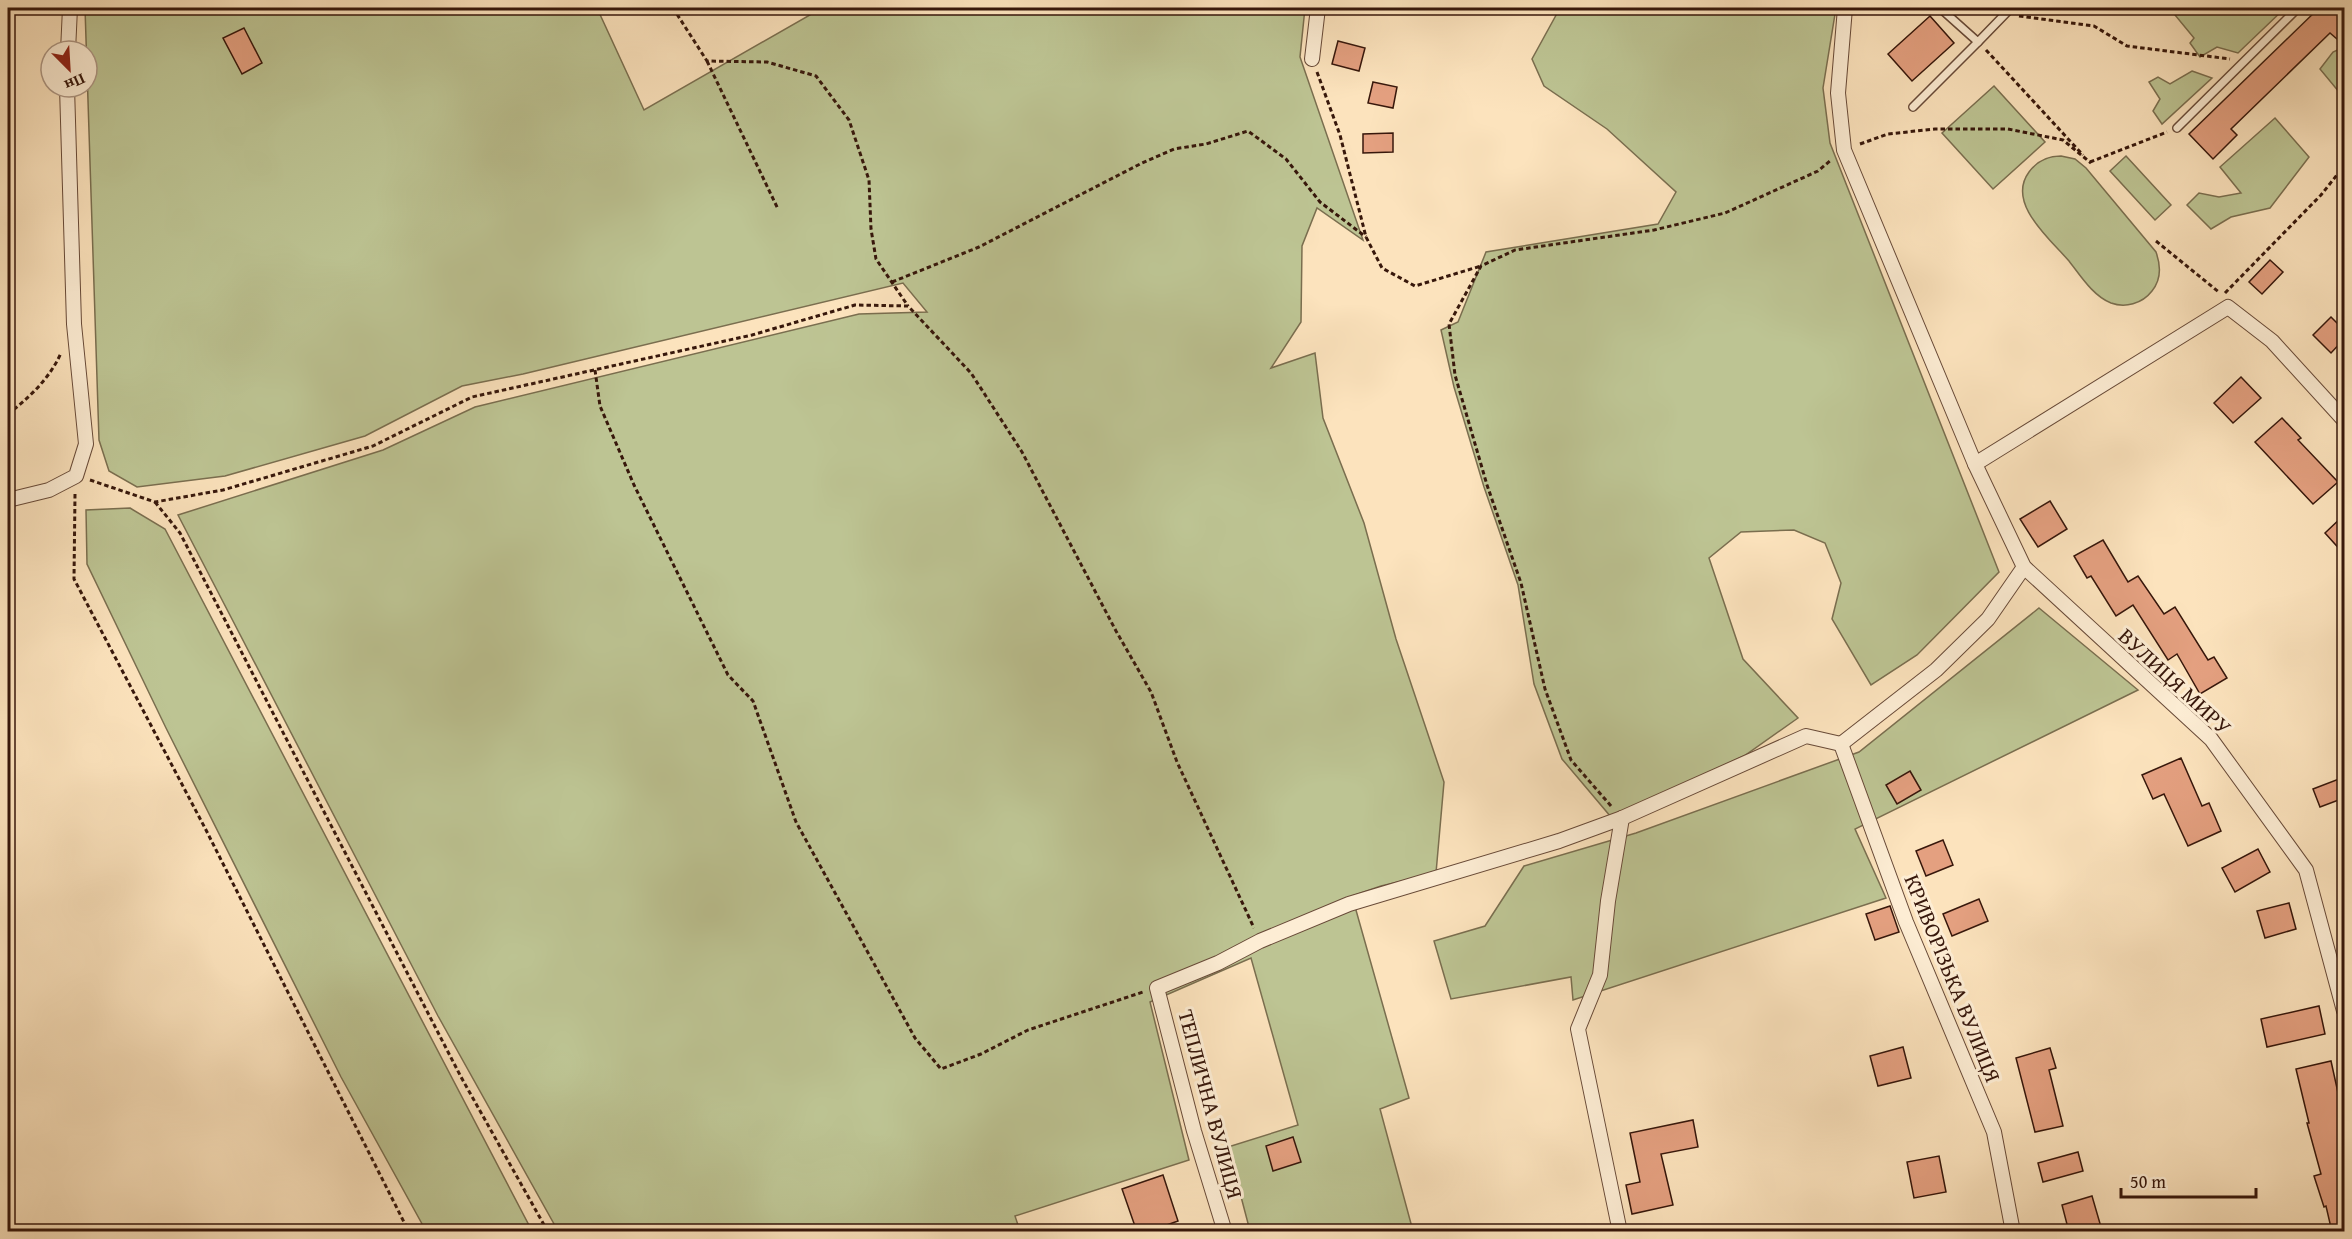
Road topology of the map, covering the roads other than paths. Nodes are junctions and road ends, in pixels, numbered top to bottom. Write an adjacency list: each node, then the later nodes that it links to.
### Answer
1 (70, 8): 7 (street)
2 (1318, 8): 9 (street)
3 (1845, 8): 14 (street, ВУЛИЦЯ МИРУ)
4 (1940, 8): 8 (lane)
5 (2011, 8): 8 (lane)
6 (2298, 8): 12 (lane)
7 (69, 39)
8 (1978, 42): 11 (lane)
9 (1312, 59)
10 (67, 99): 15 (street)
11 (1913, 107)
12 (2177, 128)
13 (2344, 420): 14 (street)
14 (1975, 464): 16 (street, ВУЛИЦЯ МИРУ)
15 (8, 500)
16 (2024, 567): 17 (street); 19 (street, ВУЛИЦЯ МИРУ)
17 (1841, 744): 18 (street); 22 (street, КРИВОРІЗЬКА ВУЛИЦЯ)
18 (1622, 818): 20 (street, ТЕПЛИЧНА ВУЛИЦЯ); 21 (street)
19 (2344, 1011)
20 (1225, 1232)
21 (1620, 1232)
22 (2013, 1232)

